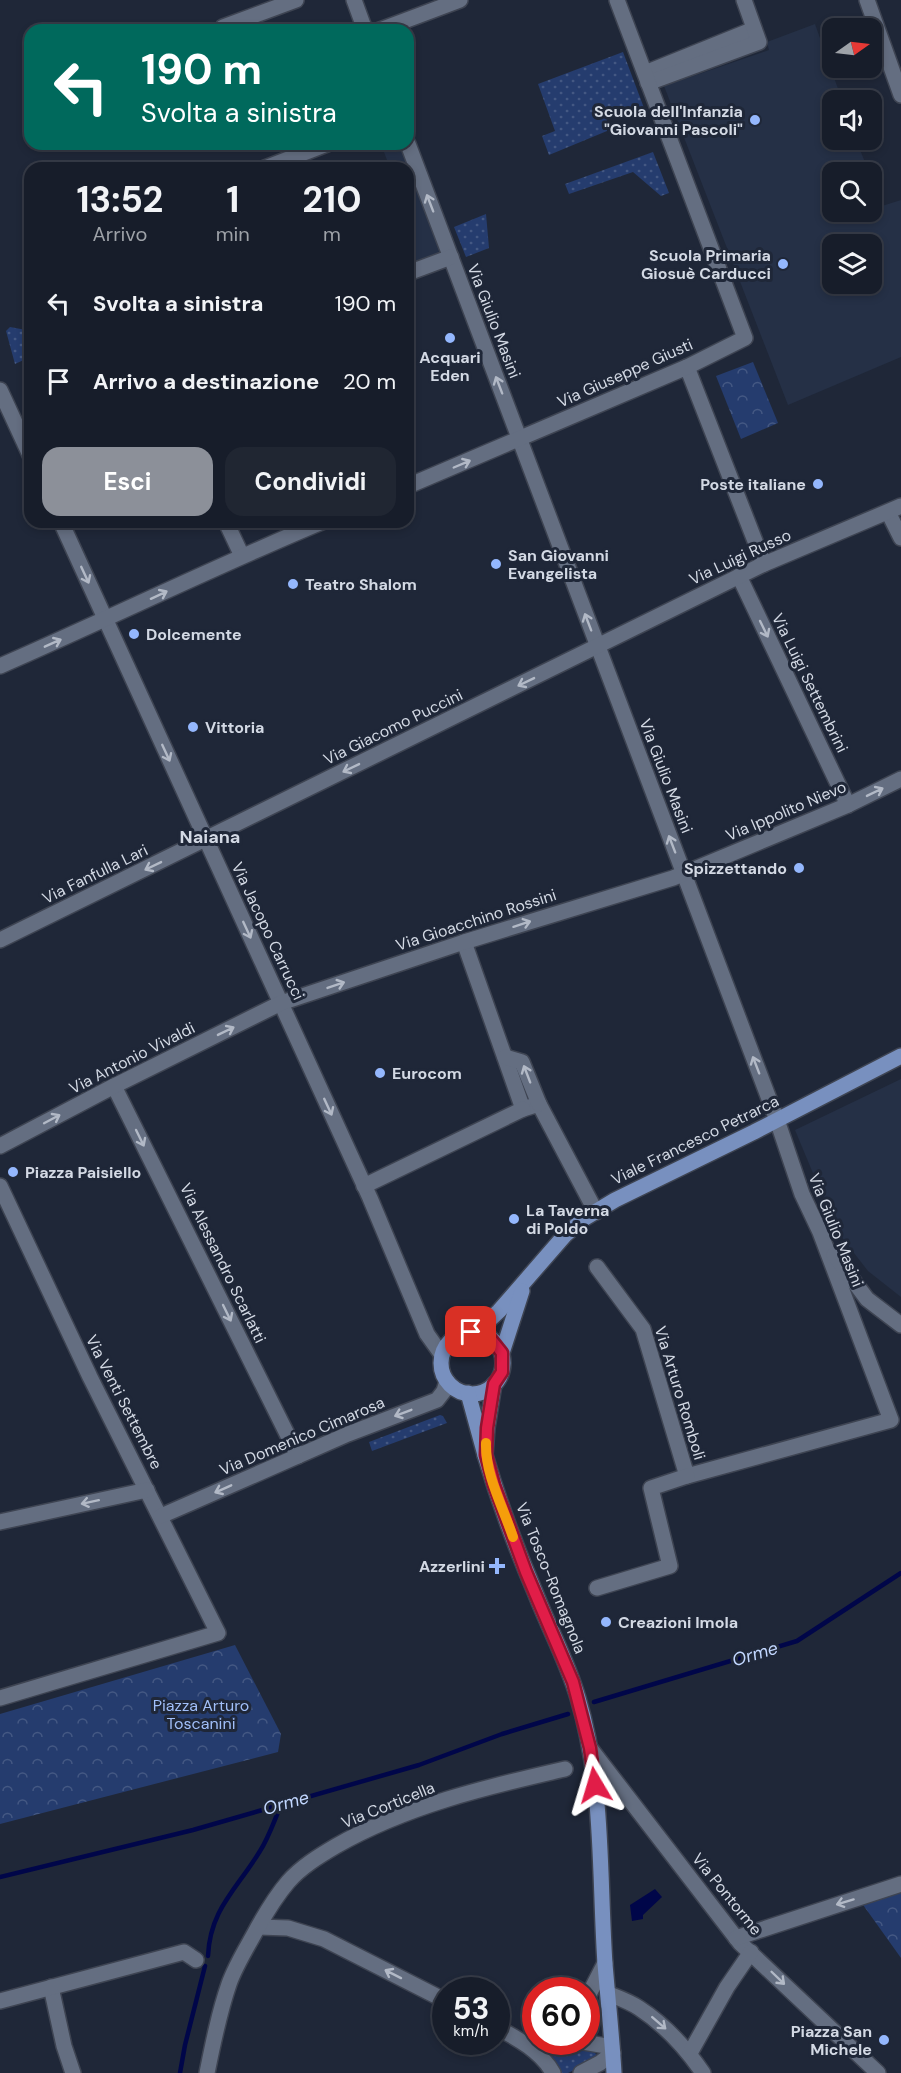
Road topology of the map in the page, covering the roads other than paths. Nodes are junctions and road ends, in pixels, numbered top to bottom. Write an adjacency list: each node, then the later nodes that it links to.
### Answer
1 (296, 0): 7 (street)
2 (354, 0): 8 (street)
3 (460, 0): 9 (street)
4 (617, 0): 10 (street)
5 (744, 0): 10 (street)
6 (867, 0): 11 (street)
7 (231, 24)
8 (363, 24)
9 (396, 24)
10 (646, 78): 17 (street, Via Giuseppe Giusti)
11 (901, 94)
12 (315, 150): 14 (street)
13 (410, 150): 15 (street, Via Giulio Masini, one-way to 13)
14 (291, 162)
15 (451, 257): 16 (street); 19 (street, Via Giulio Masini, one-way to 15)
16 (414, 271)
17 (687, 367): 19 (street, Via Giuseppe Giusti); 28 (street)
18 (0, 390): 20 (street)
19 (519, 440): 21 (street, Via Giuseppe Giusti, one-way to 19); 31 (street, Via Giulio Masini, one-way to 19)
20 (24, 442)
21 (414, 484)
22 (895, 509): 26 (street); 28 (street, Via Luigi Russo)
23 (64, 528): 30 (street, Via Jacopo Carrucci, one-way to 30)
24 (229, 528): 27 (street)
25 (308, 528): 27 (street)
26 (901, 538)
27 (242, 556): 30 (street, one-way to 27)
28 (764, 564): 29 (street, Via Luigi Russo)
29 (739, 576): 31 (street, Via Luigi Russo); 34 (street, Via Luigi Settembrini, one-way to 34)
30 (106, 620): 32 (street, one-way to 30); 35 (street, Via Jacopo Carrucci, one-way to 35)
31 (597, 646): 35 (street, Via Giacomo Puccini, one-way to 35); 36 (street, Via Giulio Masini, one-way to 31)
32 (0, 666)
33 (901, 779): 34 (street, Via Ippolito Nievo, one-way to 33)
34 (848, 805): 36 (street, Via Ippolito Nievo)
35 (206, 840): 37 (street, Via Fanfulla Lari, one-way to 37); 39 (street, Via Jacopo Carrucci, one-way to 39)
36 (683, 874): 38 (street, Via Gioacchino Rossini, one-way to 36); 45 (street, Via Giulio Masini, one-way to 36)
37 (0, 940)
38 (464, 942): 39 (street, Via Gioacchino Rossini, one-way to 38); 41 (street)
39 (281, 1003): 42 (street, Via Antonio Vivaldi, one-way to 39); 48 (street, Via Jacopo Carrucci, one-way to 48)
40 (901, 1056): 45 (main road, Viale Francesco Petrarca)
41 (505, 1057): 43 (street, one-way to 41); 44 (street)
42 (114, 1086): 46 (street, Via Antonio Vivaldi, one-way to 42); 62 (street, Via Alessandro Scarlatti, one-way to 62)
43 (539, 1104): 44 (street); 49 (street)
44 (523, 1109): 48 (street)
45 (777, 1120): 49 (main road, Viale Francesco Petrarca); 50 (street, Via Giulio Masini)
46 (0, 1146)
47 (0, 1186): 64 (street, Via Venti Settembre)
48 (364, 1186): 56 (street, Via Jacopo Carrucci)
49 (596, 1212): 52 (main road, Viale Francesco Petrarca)
50 (819, 1232): 53 (street); 60 (street, Via Giulio Masini)
51 (597, 1267): 63 (street, Via Arturo Romboli)
52 (525, 1282): 54 (main road, Viale Francesco Petrarca); 55 (main road, Viale Francesco Petrarca)
53 (901, 1325)
54 (471, 1332): 55 (main road); 56 (main road)
55 (502, 1353): 58 (main road, Via Tosco-Romagnola)
56 (442, 1355): 57 (main road)
57 (447, 1381): 59 (main road); 62 (street, Via Domenico Cimarosa, one-way to 62)
58 (494, 1384): 59 (main road); 61 (main road, Via Tosco-Romagnola)
59 (468, 1393): 61 (main road, Via Tosco-Romagnola)
60 (891, 1420): 63 (street, Via Arturo Romboli)
61 (486, 1455): 69 (main road, Via Tosco-Romagnola)
62 (298, 1456): 65 (street, Via Domenico Cimarosa, one-way to 65)
63 (687, 1476): 67 (street)
64 (147, 1490): 65 (street, Via Venti Settembre); 66 (street, one-way to 66)
65 (161, 1516): 68 (street, Via Venti Settembre)
66 (0, 1521)
67 (597, 1588)
68 (0, 1698)
69 (590, 1748): 73 (street, Via Pontorme); 76 (main road, Via Tosco-Romagnola)
70 (565, 1769): 72 (street, Via Corticella)
71 (901, 1884): 73 (street, one-way to 73)
72 (259, 1927): 79 (street, one-way to 72); 87 (street, Via Corticella)
73 (736, 1938): 74 (street, Via Pontorme)
74 (751, 1952): 86 (street); 93 (street, Via Pontorme, one-way to 93)
75 (196, 1960): 78 (street)
76 (605, 1963): 77 (street); 80 (main road, Via Tosco-Romagnola)
77 (598, 1977)
78 (51, 1988): 81 (street); 88 (street)
79 (432, 1994)
80 (609, 1994): 85 (main road, Via Tosco-Romagnola); 86 (street, one-way to 86)
81 (0, 2001)
82 (510, 2034): 83 (street)
83 (519, 2039): 89 (street)
84 (600, 2047): 85 (street)
85 (612, 2050): 90 (street); 91 (main road, Via Tosco-Romagnola)
86 (690, 2053): 92 (street)
87 (209, 2072)
88 (73, 2073)
89 (553, 2073)
90 (581, 2073)
91 (614, 2073)
92 (703, 2073)
93 (878, 2073)

